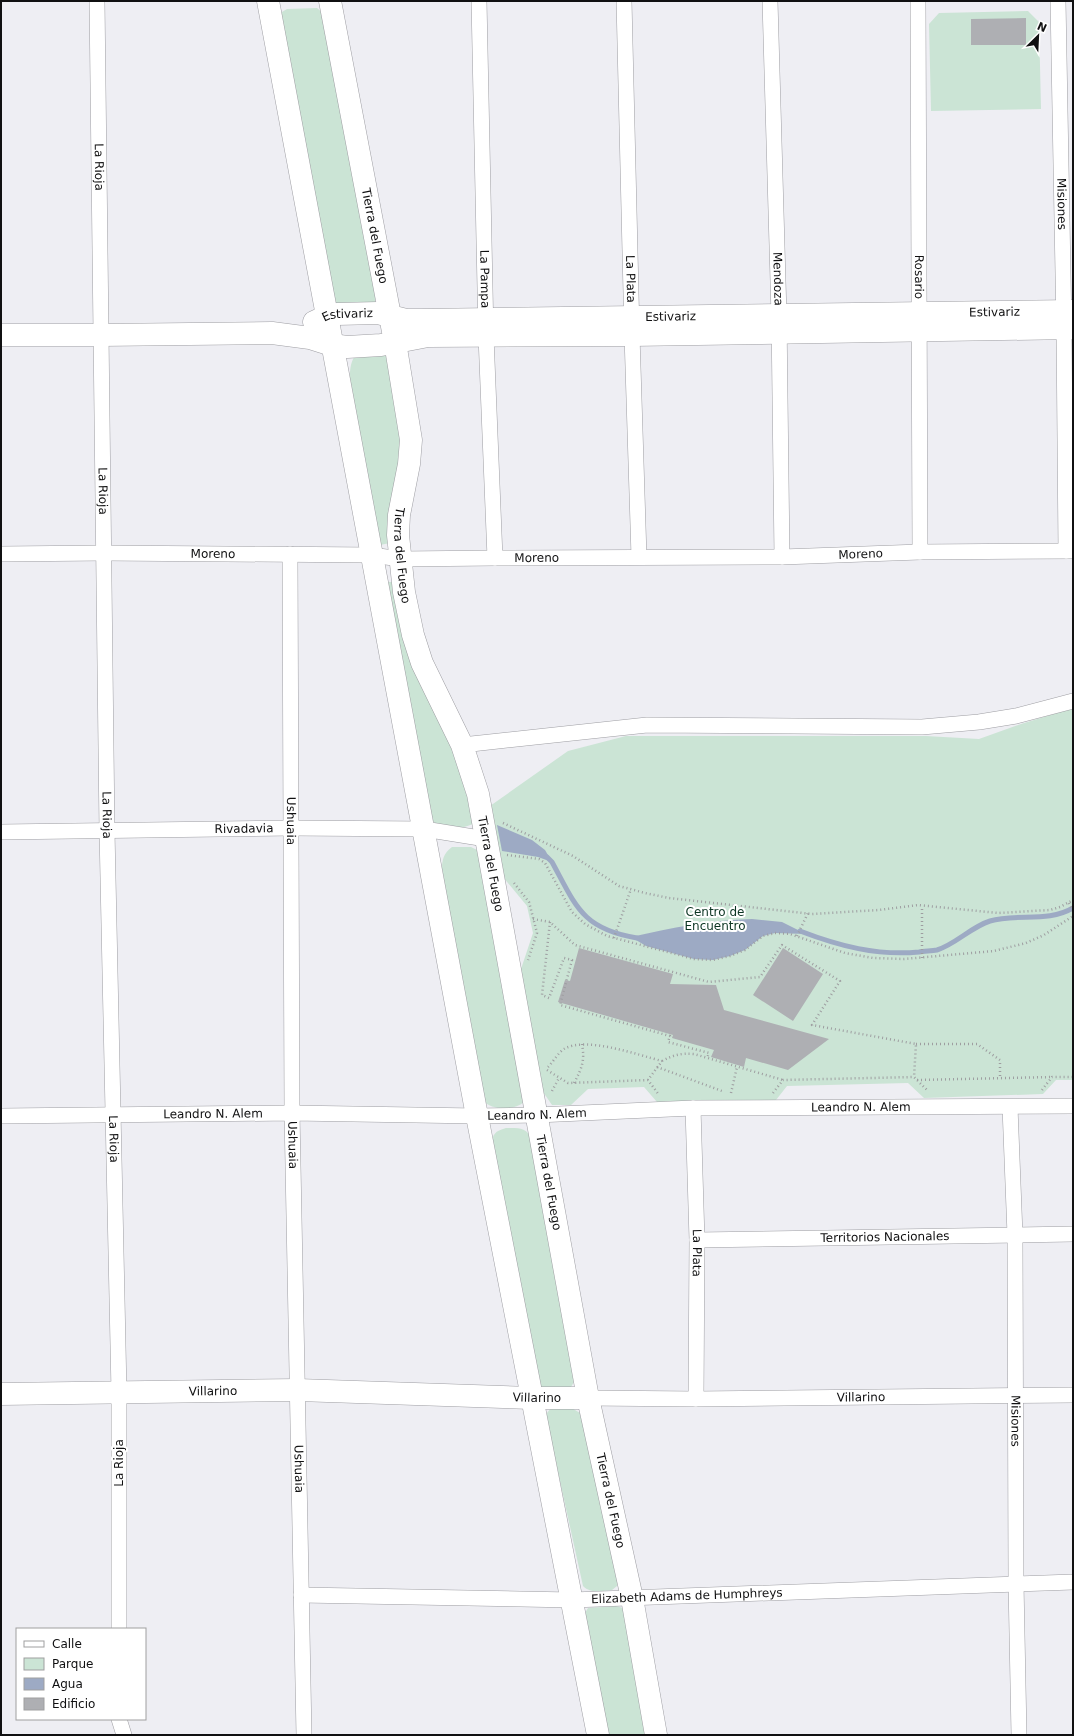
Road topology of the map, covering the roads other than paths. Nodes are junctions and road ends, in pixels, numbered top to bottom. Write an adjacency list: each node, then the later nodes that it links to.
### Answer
1 (97, 1): 18 (street, La Rioja)
2 (268, 1): 10 (street)
3 (330, 1): 9 (street, Tierra del Fuego)
4 (479, 1): 15 (street, La Pampa)
5 (624, 1): 14 (street, La Plata)
6 (770, 1): 13 (street, Mendoza)
7 (918, 1): 12 (street, Rosario)
8 (1058, 1): 11 (street, Misiones)
9 (389, 314): 10 (street, Estivariz); 15 (street, Estivariz); 19 (street, Tierra del Fuego)
10 (327, 316): 16 (street, Estivariz); 20 (street)
11 (1069, 320): 12 (street, Estivariz); 21 (street, Misiones)
12 (920, 322): 13 (street, Estivariz); 23 (street, Rosario)
13 (779, 324): 14 (street, Estivariz); 27 (street, Mendoza)
14 (632, 327): 15 (street, Estivariz); 29 (street, La Plata)
15 (486, 328): 19 (street, Estivariz); 28 (street, La Pampa)
16 (272, 333): 18 (street, Estivariz); 20 (street, Estivariz)
17 (1, 335): 18 (street, Estivariz)
18 (100, 335): 22 (street, La Rioja)
19 (395, 342): 20 (street, Estivariz); 30 (street, Tierra del Fuego)
20 (332, 345): 26 (street)
21 (1070, 551): 23 (street, Moreno)
22 (104, 552): 24 (street, Moreno); 25 (street, Moreno); 35 (street, La Rioja)
23 (920, 552): 27 (street, Moreno)
24 (1, 554)
25 (290, 554): 26 (street, Moreno); 33 (street, Ushuaia)
26 (371, 555): 30 (street, Moreno); 34 (street)
27 (782, 557): 29 (street, Moreno)
28 (495, 558): 29 (street, Moreno); 30 (street, Moreno)
29 (639, 558)
30 (401, 559): 32 (street, Tierra del Fuego)
31 (1073, 702): 32 (street)
32 (462, 745): 37 (street, Tierra del Fuego)
33 (290, 828): 34 (street, Rivadavia); 35 (street, Rivadavia); 41 (street, Ushuaia)
34 (424, 829): 37 (street, Rivadavia); 45 (street)
35 (107, 831): 36 (street, Rivadavia); 42 (street, La Rioja)
36 (1, 832)
37 (486, 839): 43 (street, Tierra del Fuego)
38 (1073, 1106): 39 (street, Leandro N. Alem)
39 (1010, 1107): 40 (street, Leandro N. Alem); 47 (street, Misiones)
40 (693, 1108): 43 (street, Leandro N. Alem); 48 (street, La Plata)
41 (292, 1113): 42 (street, Leandro N. Alem); 45 (street, Leandro N. Alem); 49 (street, Ushuaia)
42 (112, 1115): 44 (street, Leandro N. Alem); 50 (street, La Rioja)
43 (538, 1115): 45 (street, Leandro N. Alem); 55 (street, Tierra del Fuego)
44 (1, 1116)
45 (477, 1116): 54 (street)
46 (1073, 1234): 47 (street, Territorios Nacionales)
47 (1016, 1235): 48 (street, Territorios Nacionales); 53 (street, Misiones)
48 (697, 1240): 56 (street, La Plata)
49 (298, 1390): 50 (street, Villarino); 54 (street, Villarino); 59 (street, Ushuaia)
50 (119, 1392): 51 (street, Villarino); 62 (street, La Rioja)
51 (1, 1394)
52 (1073, 1395): 53 (street, Villarino)
53 (1016, 1397): 56 (street, Villarino); 58 (street, Misiones)
54 (532, 1398): 55 (street, Villarino); 61 (street)
55 (588, 1398): 56 (street, Villarino); 60 (street, Tierra del Fuego)
56 (696, 1398)
57 (1073, 1582): 58 (street, Elizabeth Adams de Humphreys)
58 (1016, 1583): 60 (street, Elizabeth Adams de Humphreys); 68 (street, Misiones)
59 (301, 1595): 61 (street, Elizabeth Adams de Humphreys); 65 (street, Ushuaia)
60 (632, 1598): 61 (street, Elizabeth Adams de Humphreys); 67 (street, Tierra del Fuego)
61 (572, 1600): 66 (street)
62 (119, 1628)
63 (119, 1720): 64 (street)
64 (124, 1735)
65 (304, 1735)
66 (598, 1735)
67 (656, 1735)
68 (1020, 1735)

